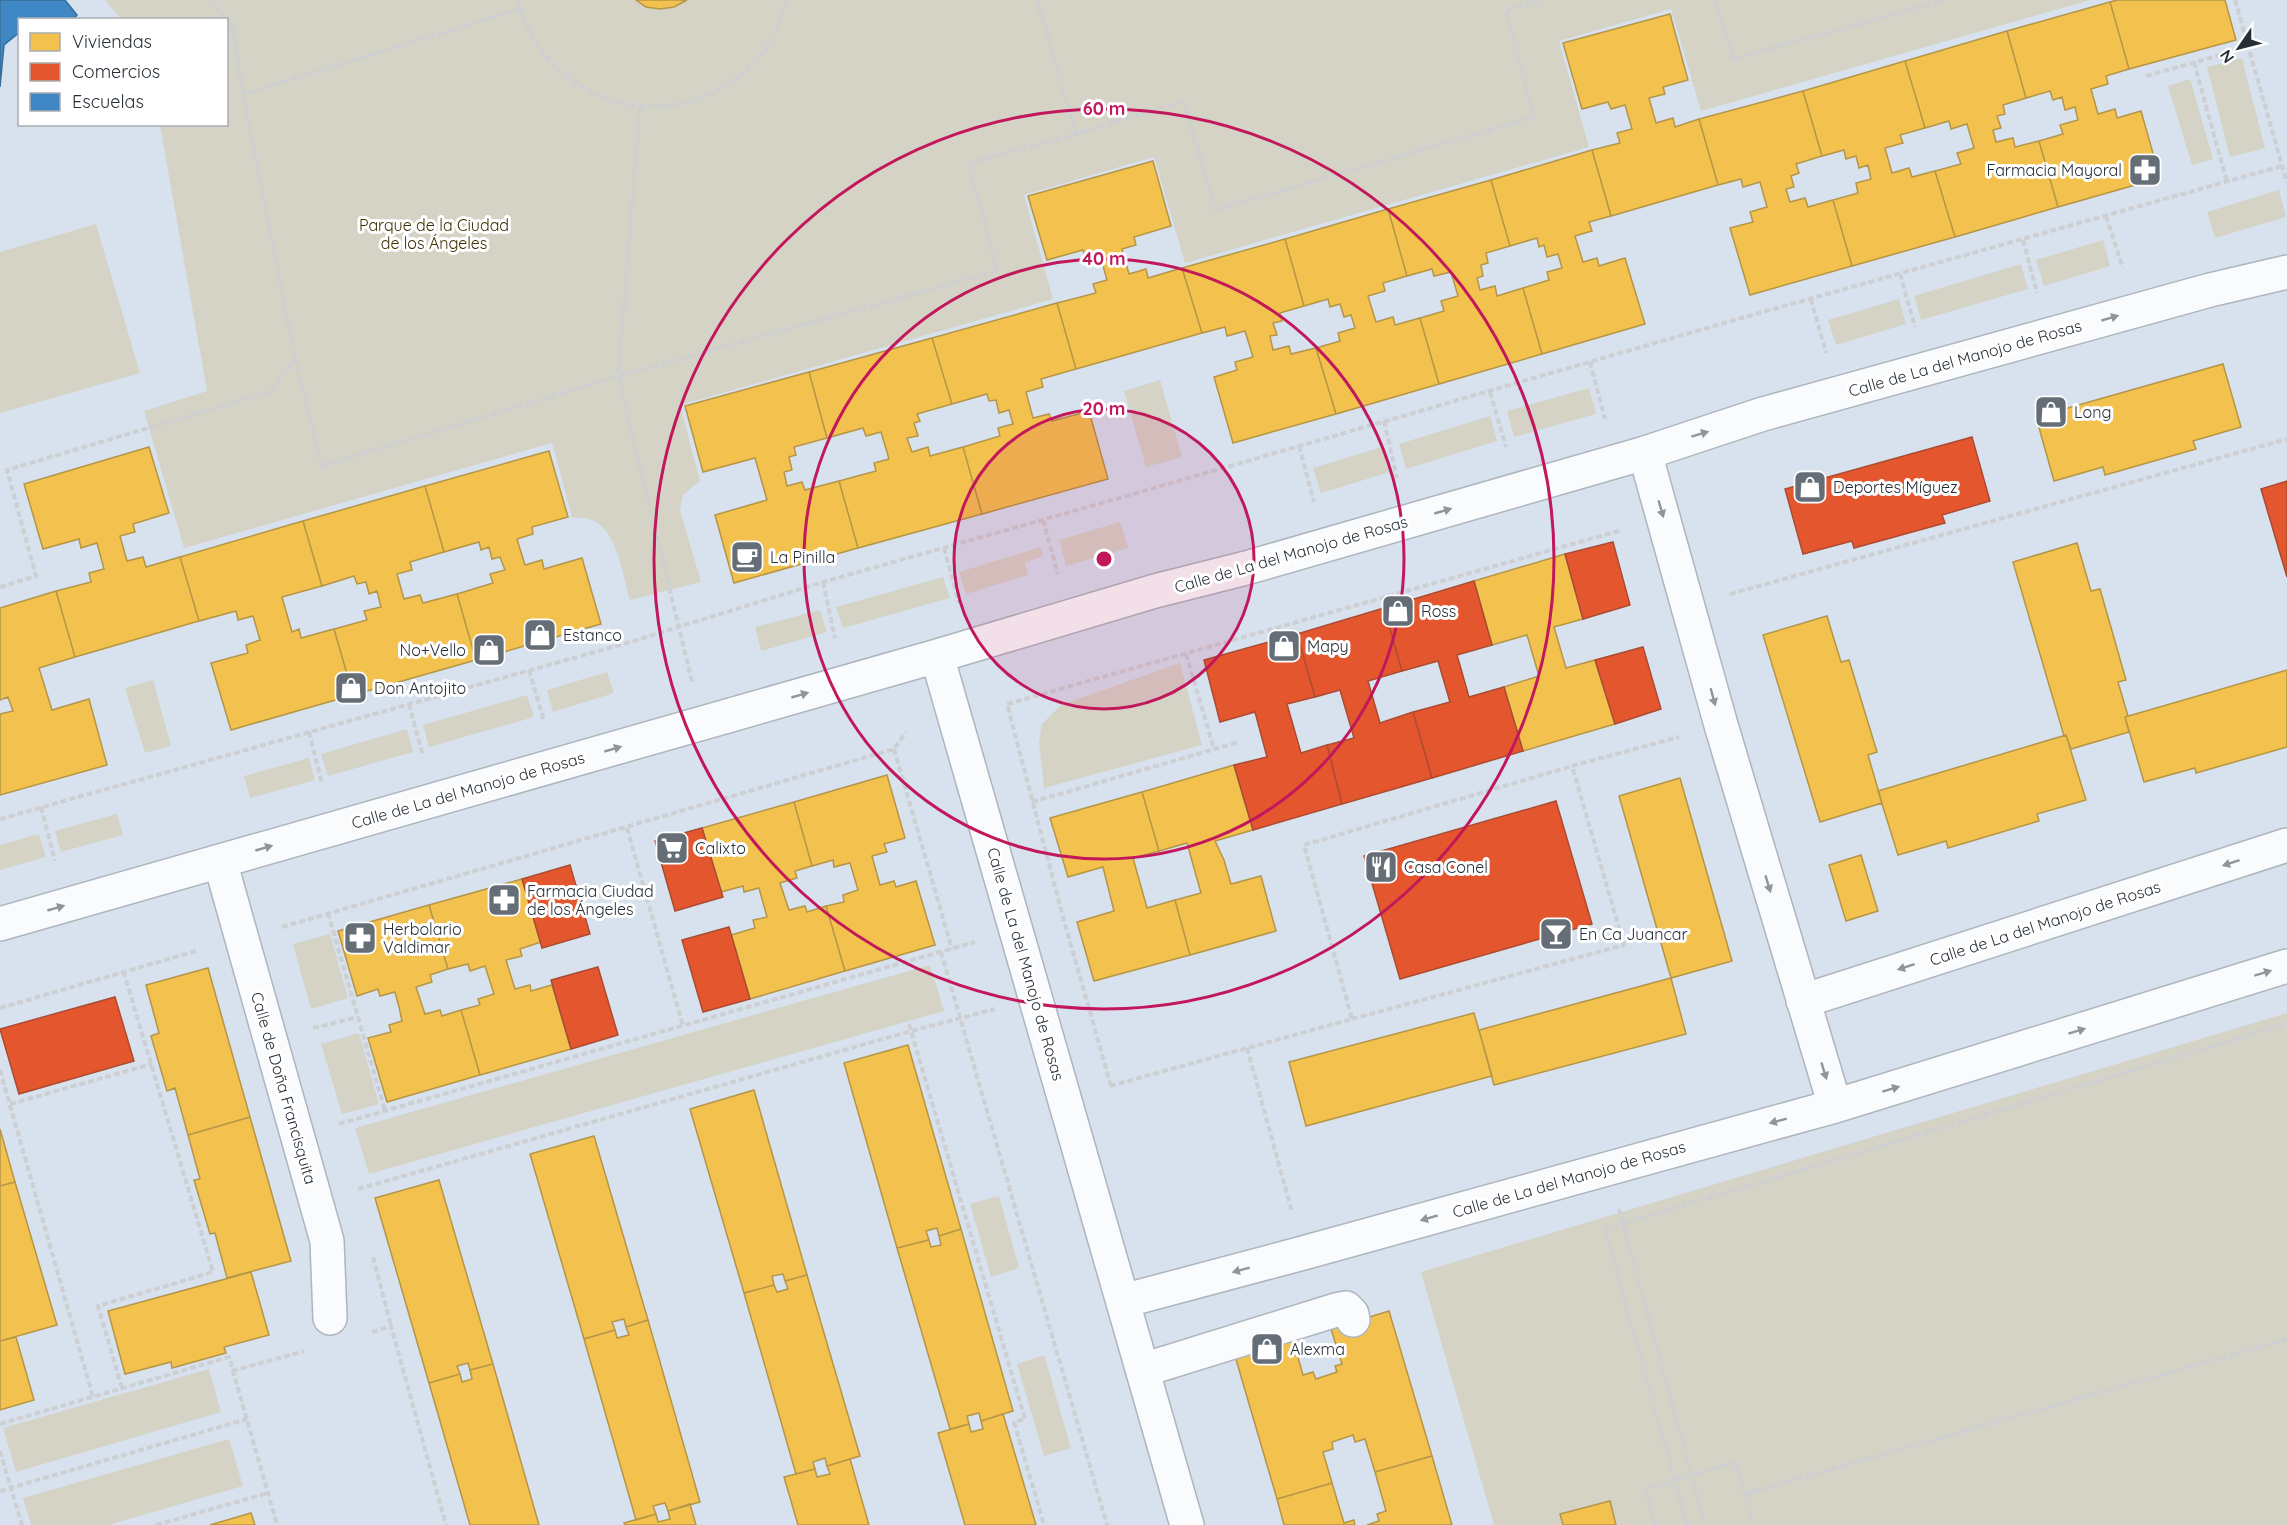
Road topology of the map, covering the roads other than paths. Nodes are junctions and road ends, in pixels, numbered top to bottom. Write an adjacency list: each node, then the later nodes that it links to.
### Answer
1 (2287, 272): 2 (street, Calle de La del Manojo de Rosas, one-way to 1)
2 (1645, 453): 3 (street, Calle de La del Manojo de Rosas, one-way to 2); 8 (street, one-way to 8)
3 (937, 656): 5 (street, Calle de La del Manojo de Rosas, one-way to 3); 10 (street, Calle de La del Manojo de Rosas)
4 (2287, 845): 8 (street, Calle de La del Manojo de Rosas, one-way to 8)
5 (220, 861): 6 (street, Calle de La del Manojo de Rosas, one-way to 5); 11 (street, Calle de Doña Francisquita)
6 (0, 924)
7 (2287, 966): 9 (street, Calle de La del Manojo de Rosas, one-way to 7)
8 (1803, 1001): 9 (street, one-way to 9)
9 (1835, 1106): 10 (street, Calle de La del Manojo de Rosas, one-way to 10)
10 (1123, 1301): 13 (street)
11 (330, 1318)
12 (1353, 1320): 13 (street)
13 (1143, 1370): 14 (street)
14 (1187, 1525)

